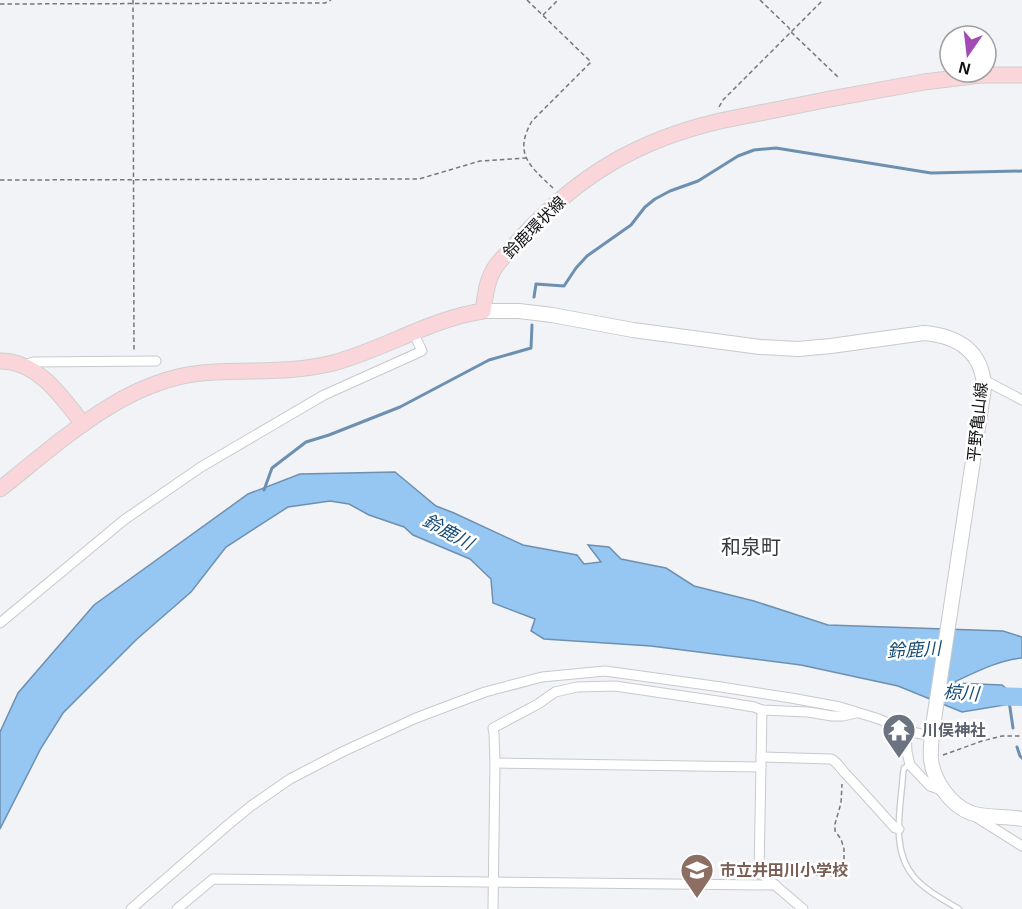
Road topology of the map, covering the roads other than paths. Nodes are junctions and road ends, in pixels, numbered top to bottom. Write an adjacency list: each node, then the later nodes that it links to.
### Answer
1 (1022, 75): 2 (main road, 鈴鹿環状線)
2 (483, 311): 3 (main road); 7 (main road, 平野亀山線)
3 (413, 332): 9 (main road); 11 (street)
4 (0, 361): 6 (main road)
5 (156, 361): 6 (street)
6 (22, 366): 9 (main road)
7 (984, 384): 8 (street); 15 (main road, 平野亀山線)
8 (1022, 400)
9 (83, 424): 10 (main road)
10 (0, 489)
11 (0, 622)
12 (762, 710): 13 (street); 16 (street); 17 (street)
13 (856, 713): 14 (street); 27 (street)
14 (906, 730): 15 (street); 18 (street)
15 (933, 731): 19 (main road, 平野亀山線)
16 (761, 762): 17 (street); 22 (street); 26 (street)
17 (495, 763): 25 (street)
18 (910, 765): 19 (street); 22 (lane)
19 (944, 791): 20 (main road, 平野亀山線)
20 (960, 807): 21 (main road, 平野亀山線); 23 (street)
21 (1019, 818): 23 (street)
22 (899, 829): 31 (lane)
23 (1012, 840): 24 (street)
24 (1022, 846)
25 (493, 881): 26 (street); 28 (street); 29 (street)
26 (775, 885): 30 (street)
27 (131, 909)
28 (177, 909)
29 (493, 909)
30 (803, 909)
31 (959, 909)

